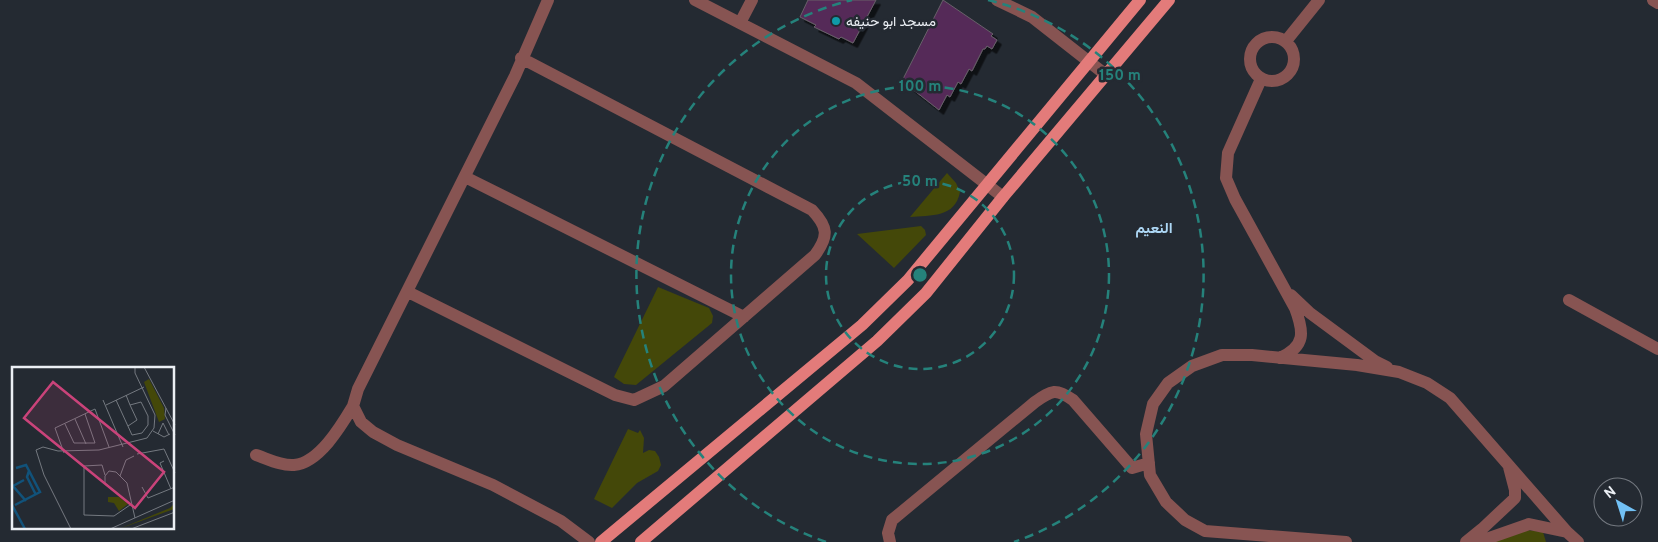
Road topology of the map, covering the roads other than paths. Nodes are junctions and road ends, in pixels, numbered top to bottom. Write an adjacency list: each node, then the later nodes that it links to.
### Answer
1 (548, 0): 12 (street)
2 (694, 0): 10 (street)
3 (752, 0): 10 (street)
4 (997, 0): 13 (street)
5 (1140, 0): 13 (main road)
6 (1169, 0): 14 (main road)
7 (1319, 0): 11 (street)
8 (1653, 0): 9 (street)
9 (1658, 3)
10 (740, 23): 17 (street)
11 (1286, 41): 15 (street); 15 (street)
12 (521, 58): 16 (street); 22 (street)
13 (1089, 62): 14 (street); 17 (main road)
14 (1106, 75): 18 (main road)
15 (1261, 79): 19 (street)
16 (465, 176): 20 (street); 22 (street)
17 (988, 185): 18 (street); 32 (main road)
18 (1003, 197): 33 (main road)
19 (1282, 286): 24 (street); 25 (street)
20 (408, 292): 22 (street); 26 (street)
21 (1569, 300): 23 (street)
22 (744, 317)
23 (1658, 349)
24 (1280, 358): 25 (street); 28 (street)
25 (1395, 371): 29 (street)
26 (353, 406): 27 (street); 31 (street)
27 (256, 455)
28 (1148, 463): 34 (street); 35 (street)
29 (1508, 464): 30 (street); 36 (street)
30 (1567, 532): 37 (street); 38 (street)
31 (589, 542)
32 (601, 542)
33 (641, 542)
34 (890, 542)
35 (1346, 542)
36 (1466, 542)
37 (1478, 542)
38 (1578, 542)

